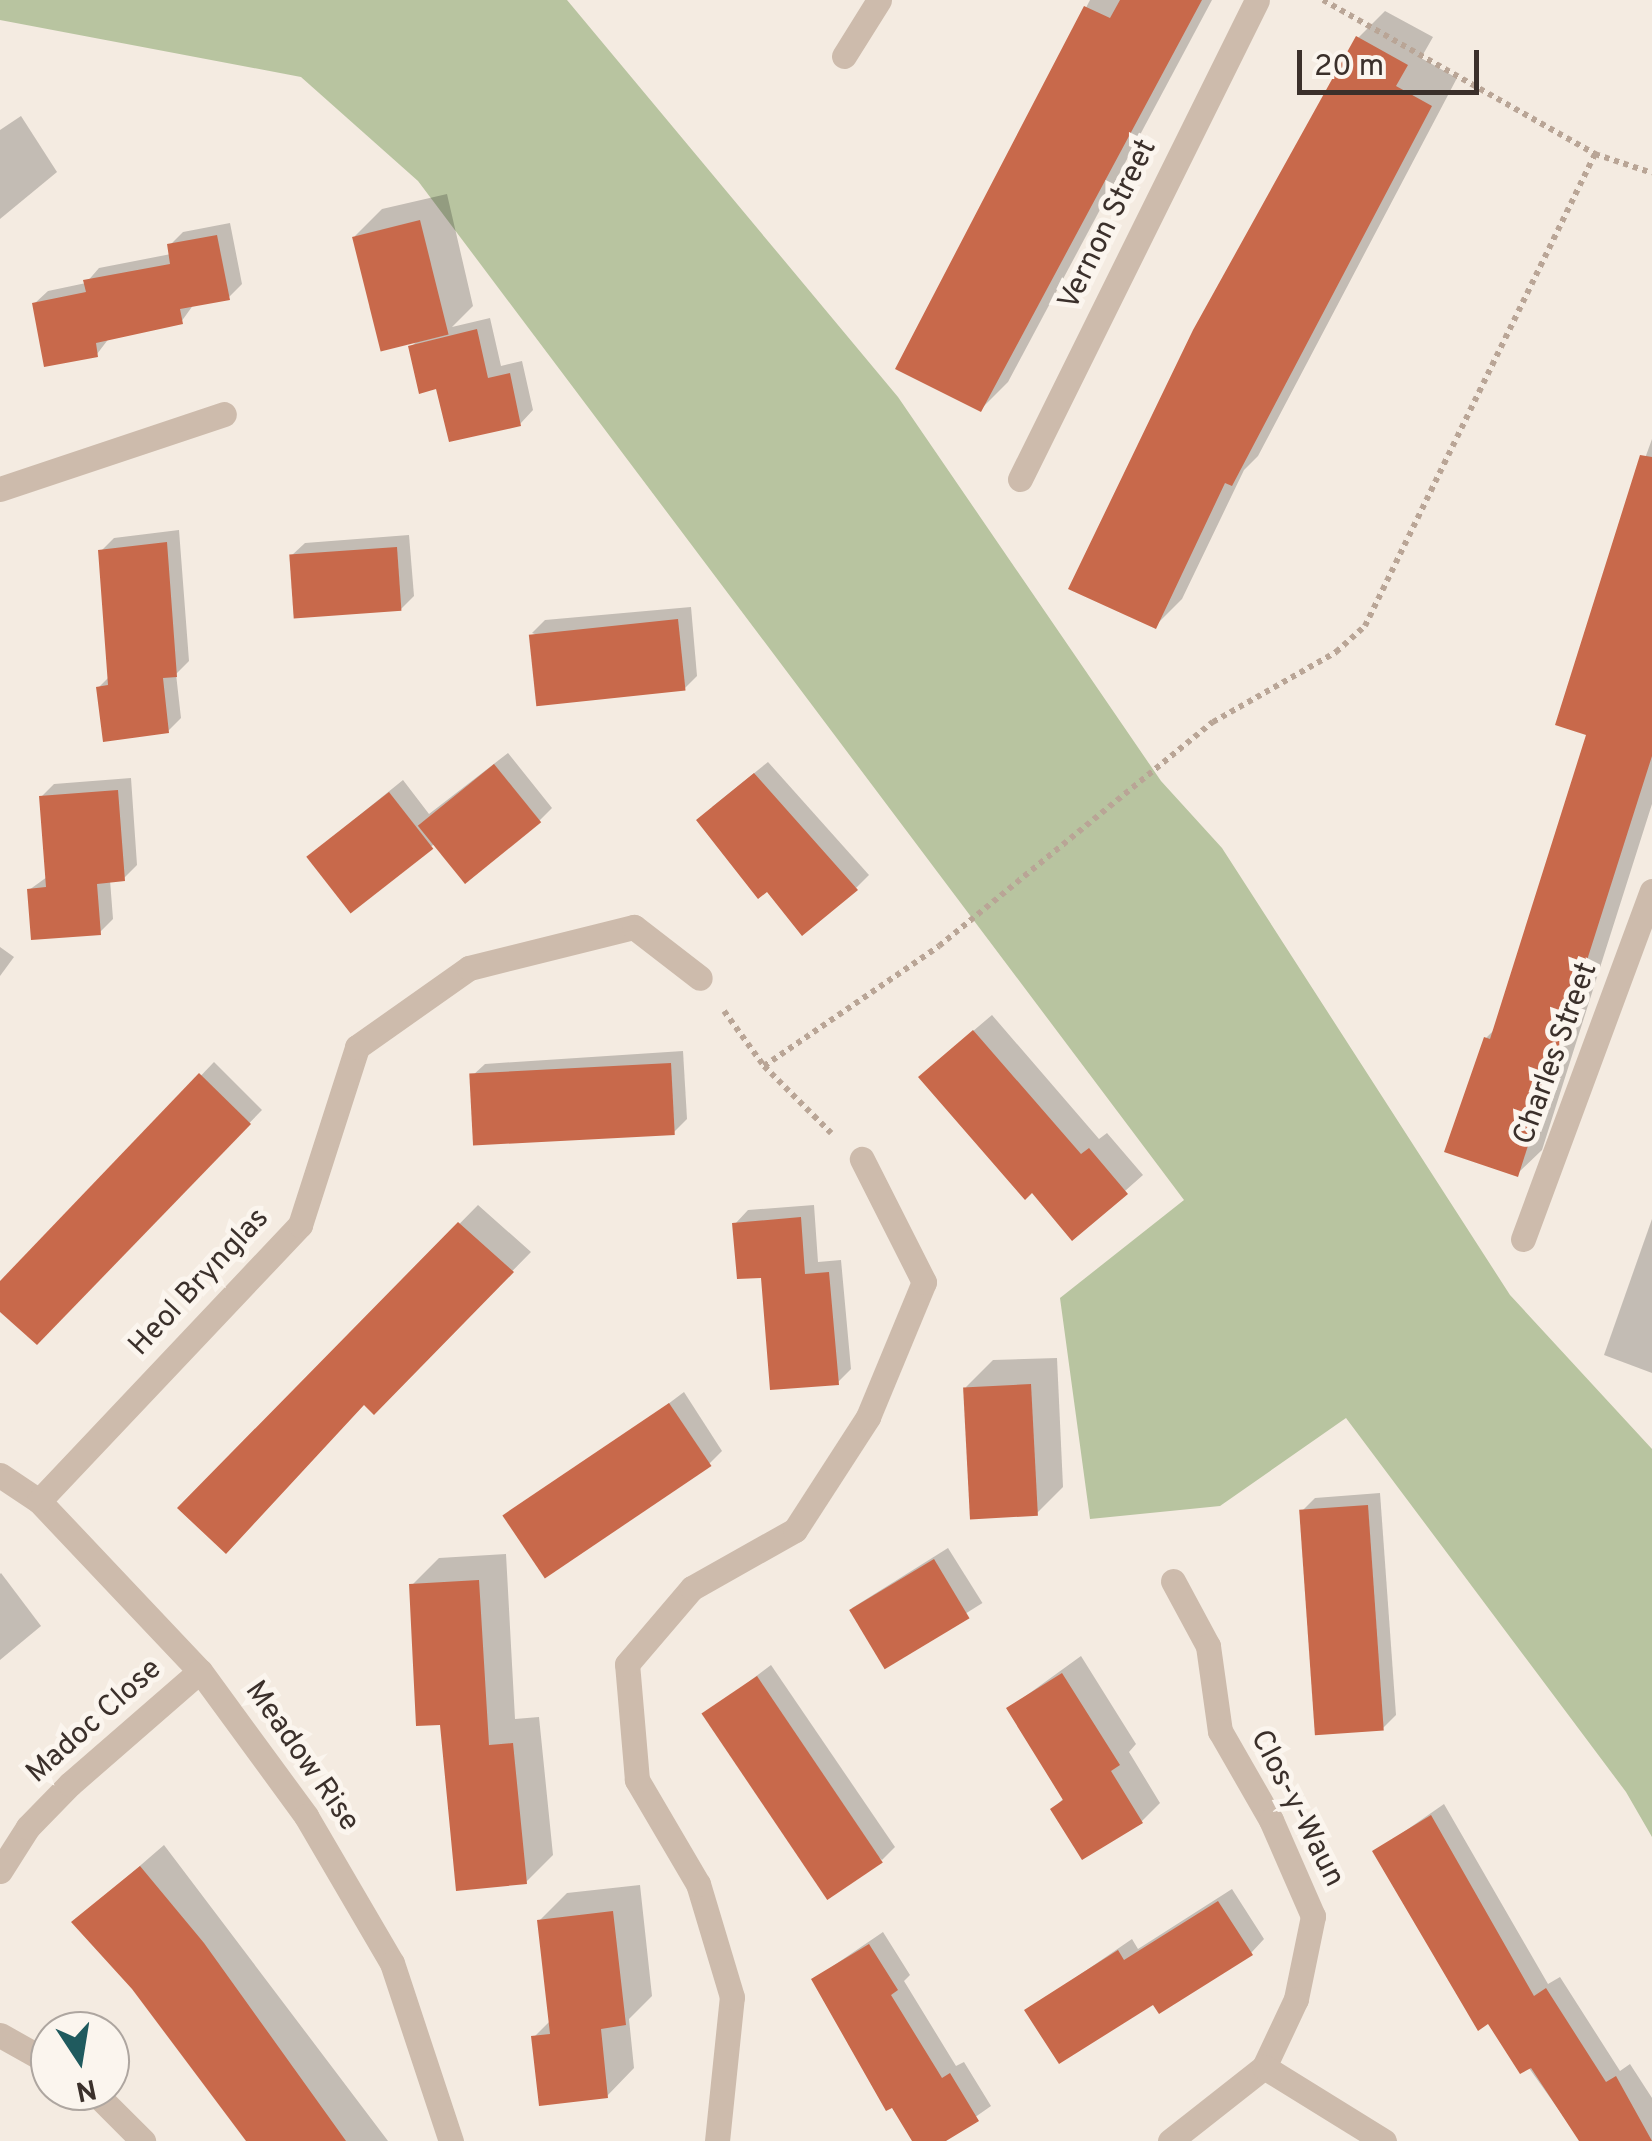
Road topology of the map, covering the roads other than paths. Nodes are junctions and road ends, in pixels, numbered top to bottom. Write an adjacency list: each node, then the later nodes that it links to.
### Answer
1 (880, 0): 3 (street)
2 (1257, 0): 5 (street, Vernon Street)
3 (844, 56)
4 (224, 414): 6 (street)
5 (1020, 479)
6 (0, 489)
7 (1652, 890): 10 (street, Charles Street)
8 (700, 978): 12 (street, Heol Brynglas)
9 (862, 1159): 22 (street)
10 (1523, 1240)
11 (0, 1475): 12 (street, Meadow Rise)
12 (38, 1501): 14 (street, Meadow Rise)
13 (1173, 1581): 18 (street, Clos-y-Waun)
14 (200, 1671): 15 (street, Madoc Close); 21 (street, Meadow Rise)
15 (0, 1870)
16 (0, 2035): 17 (street)
17 (30, 2052)
18 (1264, 2066): 23 (street, Clos-y-Waun); 24 (street)
19 (113, 2111): 20 (street)
20 (143, 2141)
21 (451, 2141)
22 (717, 2141)
23 (1170, 2141)
24 (1384, 2141)

